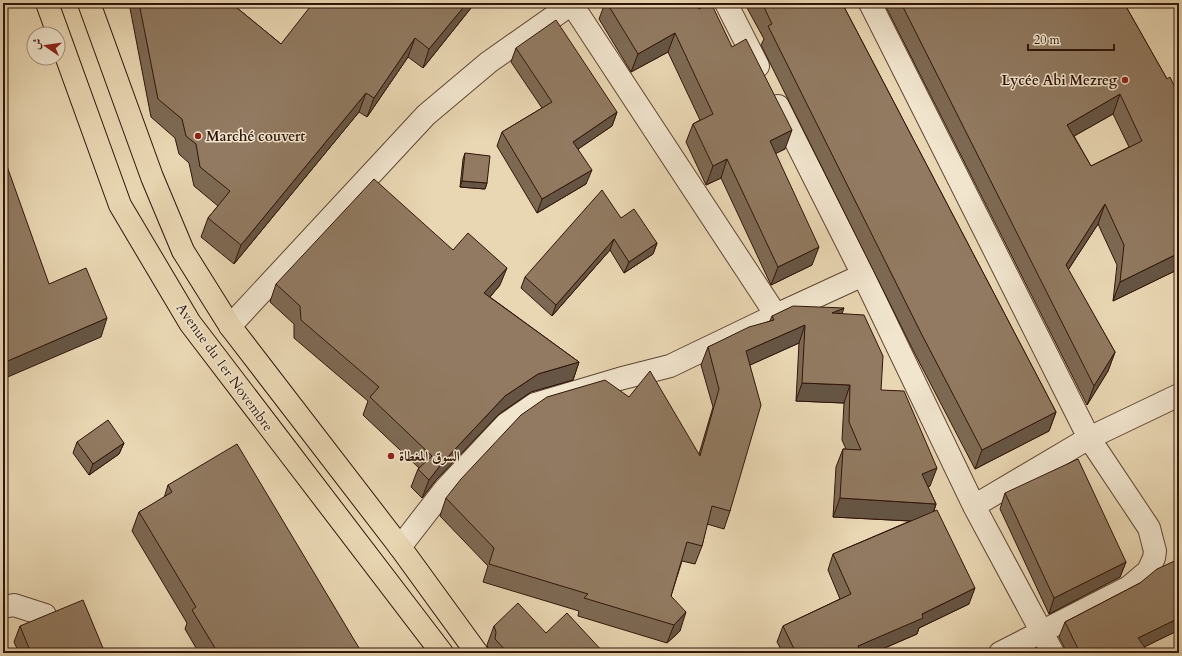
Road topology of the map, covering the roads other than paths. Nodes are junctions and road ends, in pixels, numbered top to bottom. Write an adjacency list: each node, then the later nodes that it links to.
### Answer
1 (47, 3): 16 (main road, Avenue du 1er Novembre)
2 (89, 3): 8 (main road, Avenue du 1er Novembre)
3 (572, 3): 7 (street); 8 (street)
4 (726, 3): 6 (street)
5 (870, 3): 10 (street)
6 (864, 275): 7 (street); 11 (street)
7 (776, 314): 12 (street)
8 (230, 326): 12 (main road, Avenue du 1er Novembre)
9 (1179, 395): 10 (street)
10 (1089, 438): 11 (street); 15 (street)
11 (974, 506): 15 (street)
12 (400, 547): 17 (main road, Avenue du 1er Novembre)
13 (3, 607): 14 (street)
14 (45, 615)
15 (1042, 632): 18 (street); 19 (street)
16 (442, 653)
17 (477, 653)
18 (1000, 653)
19 (1053, 653)

